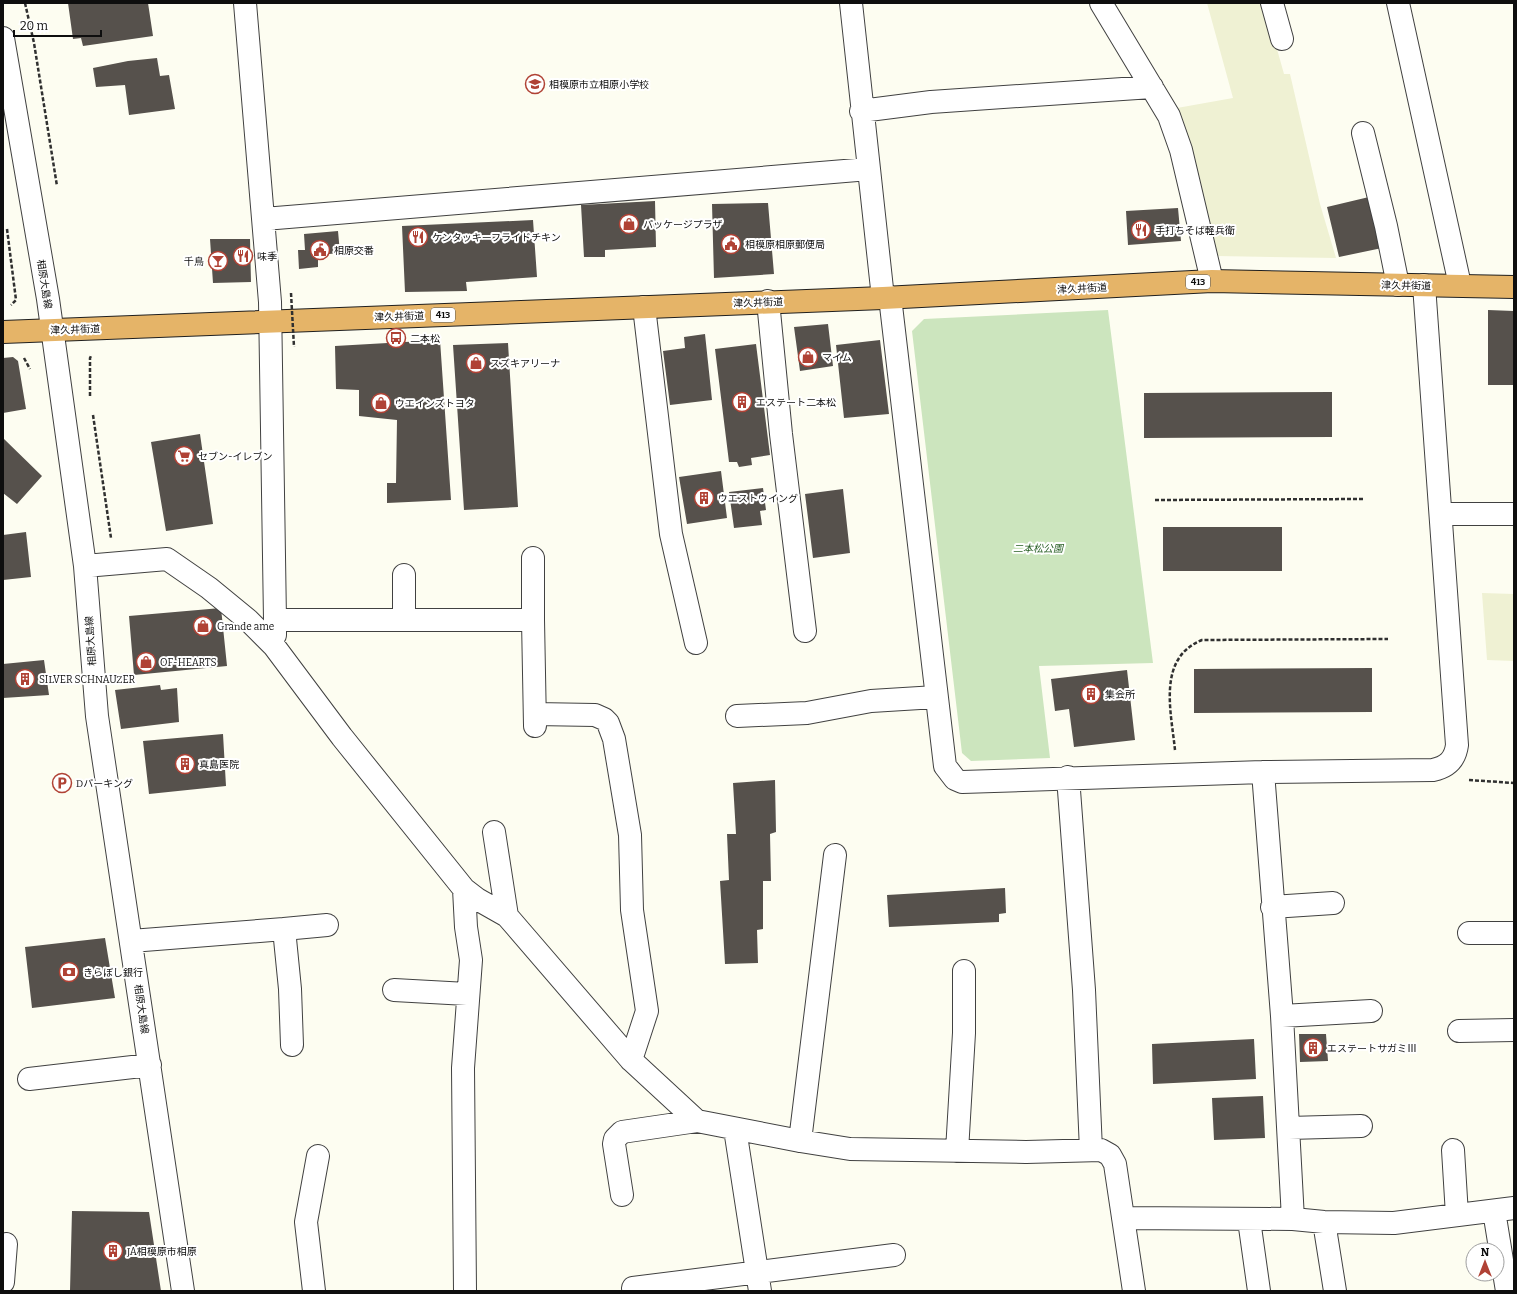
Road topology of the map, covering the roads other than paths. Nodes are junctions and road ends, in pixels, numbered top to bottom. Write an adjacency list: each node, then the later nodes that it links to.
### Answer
1 (245, 3): 12 (street)
2 (851, 3): 9 (street)
3 (1101, 3): 8 (street)
4 (1272, 3): 7 (street)
5 (1398, 3): 16 (street)
6 (3, 38): 22 (street, 相原大島線)
7 (1282, 39)
8 (1152, 87): 9 (street); 13 (street)
9 (861, 111): 11 (street)
10 (1363, 133): 14 (street)
11 (869, 169): 12 (street); 18 (street)
12 (264, 219): 21 (street)
13 (1212, 281): 14 (highway, 津久井街道 / 413); 18 (highway, 津久井街道 / 413)
14 (1398, 285): 15 (highway, 津久井街道 / 413)
15 (1424, 285): 16 (highway, 津久井街道 / 413); 24 (street)
16 (1460, 285): 17 (highway, 津久井街道 / 413)
17 (1514, 287)
18 (886, 298): 19 (highway, 津久井街道 / 413); 35 (street)
19 (768, 301): 20 (highway, 津久井街道 / 413); 32 (street)
20 (644, 306): 21 (highway, 津久井街道 / 413); 33 (street)
21 (270, 322): 22 (highway, 津久井街道 / 413); 29 (street)
22 (52, 330): 23 (highway, 津久井街道 / 413); 27 (street, 相原大島線)
23 (3, 332)
24 (1441, 514): 25 (street); 37 (street)
25 (1514, 514)
26 (533, 558): 31 (street)
27 (84, 566): 34 (street); 49 (street, 相原大島線)
28 (404, 575): 30 (street)
29 (275, 620): 30 (street); 34 (street)
30 (404, 620): 31 (street)
31 (533, 620): 58 (street)
32 (805, 632)
33 (696, 644)
34 (274, 646): 41 (street)
35 (936, 697): 36 (street); 38 (street)
36 (737, 716)
37 (1263, 772): 38 (street); 43 (street)
38 (1068, 777): 66 (street)
39 (494, 832): 44 (street)
40 (835, 855): 65 (street)
41 (464, 888): 44 (street); 52 (street)
42 (1333, 903): 43 (street)
43 (1272, 907): 54 (street)
44 (507, 916): 58 (street)
45 (327, 925): 46 (street)
46 (284, 929): 49 (street); 57 (street)
47 (1469, 933): 48 (street)
48 (1514, 933)
49 (131, 941): 59 (street, 相原大島線)
50 (964, 971): 68 (street)
51 (394, 990): 52 (street)
52 (467, 994): 84 (street)
53 (1370, 1011): 54 (street)
54 (1282, 1016): 63 (street)
55 (1514, 1030): 56 (street)
56 (1459, 1032)
57 (292, 1045)
58 (631, 1060): 61 (street)
59 (150, 1065): 60 (street); 82 (street, 相原大島線)
60 (29, 1079)
61 (697, 1121): 64 (street); 70 (street)
62 (1361, 1126): 63 (street)
63 (1289, 1128): 74 (street)
64 (735, 1129): 65 (street); 80 (street)
65 (800, 1141): 68 (street)
66 (1091, 1150): 68 (street); 73 (street)
67 (1454, 1150): 72 (street)
68 (957, 1151)
69 (318, 1156): 83 (street)
70 (622, 1195)
71 (1504, 1209): 72 (street); 88 (street)
72 (1457, 1215): 76 (street)
73 (1123, 1218): 75 (street); 85 (street)
74 (1293, 1219): 75 (street); 76 (street)
75 (1249, 1220): 86 (street)
76 (1324, 1222): 87 (street)
77 (6, 1244): 79 (street)
78 (894, 1255): 80 (street)
79 (3, 1282)
80 (759, 1282): 81 (street)
81 (633, 1288)
82 (183, 1291)
83 (314, 1291)
84 (465, 1291)
85 (1134, 1291)
86 (1259, 1291)
87 (1335, 1291)
88 (1507, 1291)

